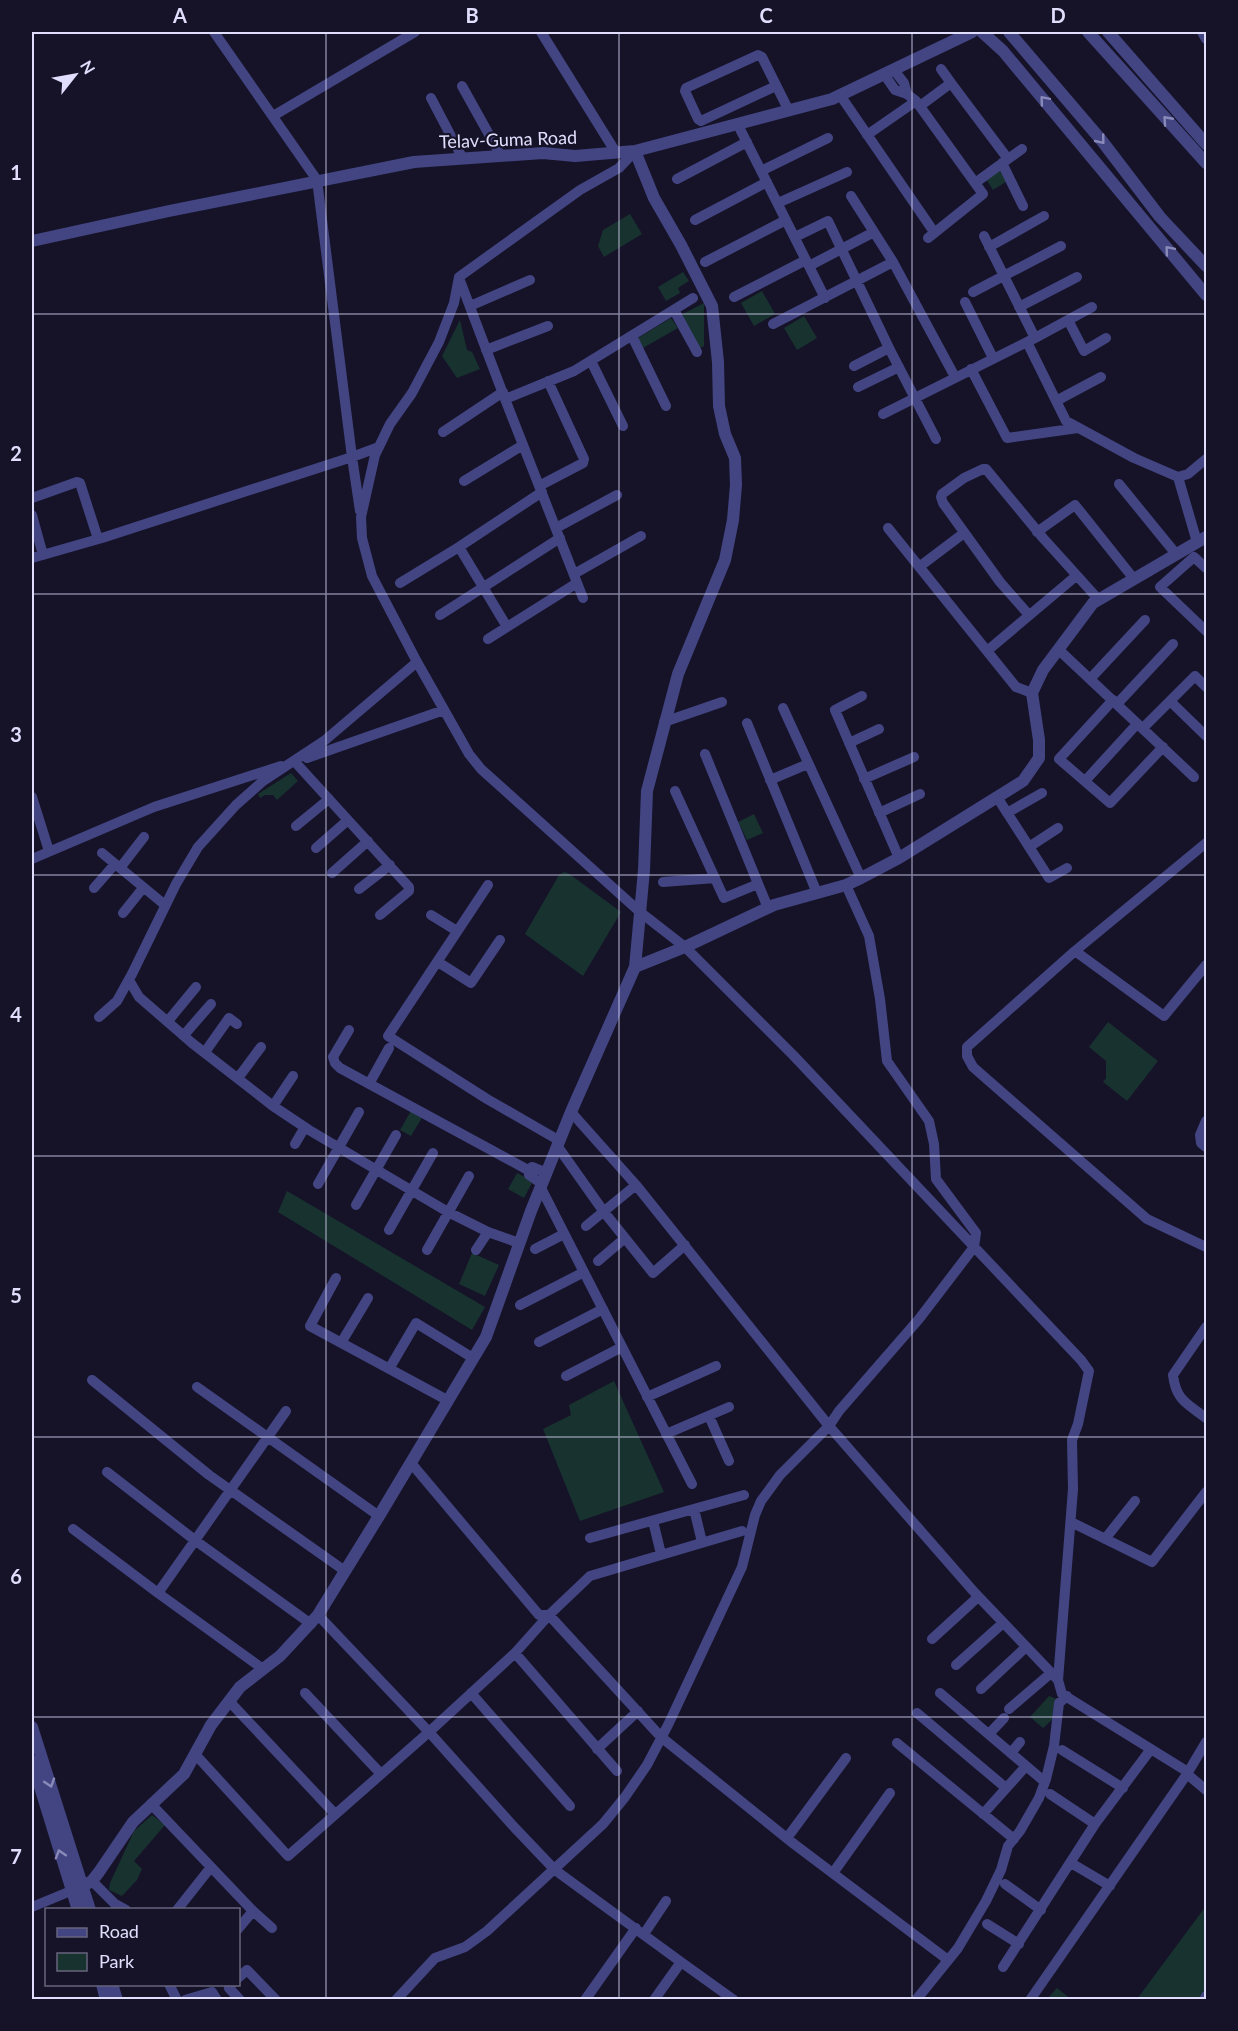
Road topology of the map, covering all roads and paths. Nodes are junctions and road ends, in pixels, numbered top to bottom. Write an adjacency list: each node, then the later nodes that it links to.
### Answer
1 (214, 32): 20 (street)
2 (415, 32): 20 (street)
3 (541, 32): 27 (street)
4 (972, 32): 12 (street, Telav-Guma Road)
5 (982, 32): 62 (street, one-way to 5)
6 (1009, 32): 55 (street, one-way to 55)
7 (1088, 32): 32 (street, one-way to 7)
8 (1108, 32): 25 (street)
9 (1202, 32): 10 (street)
10 (1206, 39)
11 (941, 69): 13 (street)
12 (889, 72): 16 (street, Telav-Guma Road); 18 (street)
13 (951, 83): 18 (street); 31 (street)
14 (462, 86): 29 (street)
15 (776, 86): 15 (street); 19 (street)
16 (840, 95): 19 (street, Telav-Guma Road); 22 (street)
17 (431, 98): 30 (street)
18 (915, 100): 22 (street); 38 (street)
19 (789, 111): 21 (street, Telav-Guma Road)
20 (273, 116): 36 (street)
21 (738, 125): 24 (street); 28 (street, Telav-Guma Road)
22 (867, 135): 38 (street)
23 (828, 138): 33 (street)
24 (747, 142): 33 (street); 35 (street)
25 (1206, 144)
26 (1022, 149): 31 (street)
27 (615, 151): 28 (street, Telav-Guma Road); 29 (street, Telav-Guma Road)
28 (635, 151): 56 (street); 149 (street)
29 (501, 156): 30 (street, Telav-Guma Road)
30 (463, 159): 36 (street, Telav-Guma Road)
31 (1005, 161): 38 (street); 41 (street)
32 (1206, 163)
33 (761, 171): 37 (street)
34 (847, 172): 40 (street)
35 (677, 179)
36 (317, 180): 48 (street, Telav-Guma Road); 100 (street)
37 (767, 182): 40 (street); 43 (street)
38 (975, 183)
39 (851, 196): 45 (street)
40 (778, 203): 44 (street)
41 (1023, 206)
42 (1044, 216): 50 (street)
43 (695, 220)
44 (786, 220): 47 (street); 52 (street)
45 (874, 232): 51 (street); 53 (street)
46 (984, 236): 50 (street)
47 (795, 237): 51 (street); 54 (street)
48 (32, 242)
49 (1061, 246): 57 (street)
50 (989, 247): 57 (street)
51 (843, 248): 54 (street); 60 (street)
52 (705, 262)
53 (893, 262): 60 (street); 85 (street)
54 (808, 263): 63 (street); 65 (street)
55 (1206, 266)
56 (459, 277): 67 (street); 99 (street)
57 (1004, 277): 61 (street); 68 (street)
58 (1077, 277): 68 (street)
59 (530, 280): 67 (street)
60 (857, 280): 65 (street); 77 (street)
61 (973, 292)
62 (1206, 295)
63 (734, 297)
64 (693, 298): 70 (street)
65 (825, 298): 72 (street)
66 (965, 302): 80 (street)
67 (470, 306): 78 (street)
68 (1019, 307): 76 (street)
69 (1092, 307): 71 (street)
70 (674, 310): 74 (street); 79 (street)
71 (1068, 320): 75 (street); 76 (street)
72 (773, 324)
73 (548, 326): 78 (street)
74 (632, 336): 81 (street); 92 (street)
75 (1106, 338)
76 (1031, 340): 80 (street); 91 (street)
77 (889, 348): 82 (street); 83 (street)
78 (486, 350): 89 (street)
79 (697, 352)
80 (993, 358): 84 (street)
81 (591, 361): 87 (street); 94 (street)
82 (854, 366)
83 (899, 367): 88 (street); 90 (street)
84 (971, 369): 85 (street); 95 (street)
85 (955, 377): 90 (street)
86 (1101, 377): 91 (street)
87 (548, 381): 89 (street); 105 (street)
88 (858, 387)
89 (504, 395): 96 (street); 98 (street)
90 (915, 399): 93 (street); 97 (street)
91 (1056, 401): 95 (street)
92 (666, 406)
93 (883, 414)
94 (623, 426)
95 (1078, 428): 102 (street)
96 (443, 432)
97 (936, 439)
98 (523, 445): 103 (street); 105 (street)
99 (379, 447): 100 (street); 109 (street)
100 (352, 457): 109 (street); 116 (street)
101 (1206, 459): 102 (street)
102 (1178, 477): 115 (street)
103 (464, 481)
104 (1119, 484): 118 (street)
105 (541, 489): 112 (street); 117 (street)
106 (617, 495): 112 (street)
107 (32, 498): 116 (street)
108 (32, 515): 119 (street)
109 (361, 517): 139 (street)
110 (888, 528): 121 (street)
111 (1037, 532): 113 (street); 123 (street); 125 (street)
112 (558, 533): 124 (street); 127 (street)
113 (964, 533): 121 (street); 131 (street)
114 (641, 536): 124 (street)
115 (1202, 539): 118 (street)
116 (98, 540): 119 (street)
117 (459, 547): 126 (street); 127 (street)
118 (1176, 554): 125 (street)
119 (43, 555): 120 (street)
120 (32, 558)
121 (919, 567): 138 (street)
122 (1206, 568): 134 (street)
123 (1076, 576): 129 (street); 131 (street)
124 (576, 578): 128 (street); 133 (street)
125 (1134, 579): 129 (street)
126 (400, 583)
127 (484, 587): 130 (street); 133 (street)
128 (583, 598)
129 (1098, 600): 137 (street)
130 (440, 615)
131 (1029, 615): 138 (street)
132 (1145, 620): 140 (street)
133 (507, 627): 135 (street)
134 (1206, 631)
135 (488, 639)
136 (1173, 644): 146 (street)
137 (1059, 650): 140 (street); 142 (street)
138 (987, 651): 142 (street)
139 (417, 662): 148 (street); 158 (street)
140 (1090, 679): 146 (street)
141 (1206, 687): 144 (street)
142 (1032, 693): 167 (street)
143 (862, 696): 154 (street)
144 (1170, 701): 151 (street); 153 (street)
145 (722, 702): 149 (street)
146 (1115, 702): 151 (street); 163 (street)
147 (783, 708): 159 (street)
148 (444, 710): 158 (street); 200 (street)
149 (664, 722): 200 (street)
150 (747, 723): 161 (street)
151 (1140, 726): 155 (street); 163 (street)
152 (879, 729): 154 (street)
153 (1206, 736)
154 (849, 743): 162 (street)
155 (1163, 747): 160 (street); 163 (street)
156 (705, 754): 191 (street)
157 (914, 757): 162 (street)
158 (295, 762): 169 (street); 180 (street); 198 (street)
159 (808, 764): 161 (street); 189 (street)
160 (1194, 777)
161 (770, 780): 197 (street)
162 (864, 780): 170 (street)
163 (1085, 781)
164 (675, 790): 188 (street)
165 (1042, 793): 171 (street)
166 (920, 794): 170 (street)
167 (997, 796): 171 (street); 182 (street)
168 (32, 797): 180 (street)
169 (329, 799): 172 (street); 173 (street)
170 (879, 813): 182 (street)
171 (1008, 813): 178 (street)
172 (348, 820): 176 (street); 179 (street)
173 (296, 826)
174 (1058, 828): 178 (street)
175 (144, 837): 185 (street)
176 (368, 841): 184 (street); 187 (street)
177 (1206, 843): 207 (street)
178 (1029, 847): 186 (street)
179 (316, 848)
180 (49, 851): 183 (street)
181 (102, 853): 185 (street)
182 (899, 858): 189 (street)
183 (32, 859)
184 (390, 865): 196 (street); 202 (street)
185 (117, 866): 194 (street); 195 (street)
186 (1066, 868)
187 (332, 873)
188 (715, 878): 190 (street); 191 (street)
189 (861, 878): 193 (street)
190 (663, 882)
191 (758, 884): 199 (street)
192 (488, 885): 204 (street)
193 (846, 885): 197 (street); 252 (street)
194 (94, 888)
195 (143, 888): 198 (street); 201 (street)
196 (359, 889)
197 (817, 893): 199 (street)
198 (165, 905): 211 (street)
199 (768, 908): 206 (street)
200 (640, 912): 206 (street); 210 (street)
201 (123, 913)
202 (380, 915)
203 (431, 915): 204 (street)
204 (457, 931): 208 (street)
205 (500, 940): 208 (street)
206 (685, 947): 210 (street); 252 (street)
207 (1074, 951): 209 (street); 253 (street)
208 (438, 962): 232 (street)
209 (1206, 965)
210 (635, 967): 227 (street)
211 (129, 980): 214 (street); 215 (street)
212 (196, 987): 215 (street)
213 (211, 1004): 218 (street)
214 (99, 1017)
215 (168, 1021): 218 (street)
216 (237, 1024): 221 (street)
217 (349, 1030): 224 (street)
218 (184, 1035): 221 (street)
219 (261, 1047): 223 (street)
220 (389, 1048): 224 (street)
221 (205, 1052): 223 (street)
222 (293, 1076): 225 (street)
223 (238, 1078): 225 (street)
224 (369, 1084): 238 (street)
225 (273, 1106): 229 (street)
226 (359, 1112): 234 (street)
227 (571, 1112): 232 (street); 240 (street)
228 (1206, 1121): 233 (street)
229 (305, 1127): 231 (street); 234 (street)
230 (396, 1135): 236 (street)
231 (295, 1144)
232 (559, 1144): 238 (street); 244 (street)
233 (1206, 1147)
234 (339, 1148): 236 (street); 239 (street)
235 (433, 1153): 241 (street)
236 (376, 1170): 241 (street); 242 (street)
237 (469, 1176): 243 (street)
238 (543, 1181): 248 (street); 250 (street)
239 (318, 1184)
240 (636, 1185): 244 (street); 251 (street)
241 (412, 1190): 243 (street); 246 (street)
242 (356, 1205)
243 (448, 1212): 247 (street); 255 (street)
244 (604, 1212): 245 (street); 249 (street)
245 (586, 1226)
246 (389, 1230)
247 (488, 1232): 250 (street); 256 (street)
248 (564, 1233): 254 (street); 258 (street)
249 (625, 1238): 251 (street); 257 (street)
250 (519, 1243): 267 (street)
251 (685, 1245): 279 (street)
252 (974, 1247): 279 (street); 293 (street)
253 (1206, 1247)
254 (535, 1249)
255 (426, 1250)
256 (476, 1250)
257 (598, 1261)
258 (584, 1272): 261 (street); 262 (street)
259 (336, 1278): 265 (street)
260 (368, 1298): 265 (street)
261 (520, 1305)
262 (603, 1309): 264 (street); 266 (street)
263 (1206, 1327): 278 (street)
264 (538, 1342)
265 (341, 1343): 269 (street)
266 (622, 1347): 270 (street); 273 (street)
267 (473, 1358): 269 (street); 274 (street)
268 (716, 1366): 273 (street)
269 (389, 1369): 274 (street)
270 (566, 1376)
271 (92, 1380): 286 (street)
272 (197, 1387): 281 (street)
273 (647, 1397): 280 (street)
274 (447, 1400): 283 (street)
275 (729, 1407): 277 (street)
276 (286, 1411): 281 (street)
277 (709, 1416): 280 (street); 282 (street)
278 (1206, 1418)
279 (829, 1426): 303 (street); 324 (street)
280 (666, 1434): 285 (street)
281 (269, 1438): 286 (street); 291 (street)
282 (729, 1461)
283 (411, 1463): 291 (street); 304 (street)
284 (107, 1472): 298 (street)
285 (692, 1484)
286 (231, 1490): 298 (street); 301 (street)
287 (1206, 1492): 297 (street)
288 (744, 1495): 290 (street)
289 (1135, 1501): 297 (street)
290 (694, 1509): 292 (street); 299 (street)
291 (379, 1516): 301 (street)
292 (652, 1521): 296 (street); 300 (street)
293 (1071, 1522): 297 (street); 312 (street)
294 (73, 1528): 302 (street)
295 (742, 1531): 299 (street)
296 (590, 1538)
297 (1105, 1539)
298 (196, 1540): 302 (street); 305 (street)
299 (702, 1542): 300 (street)
300 (662, 1554): 304 (street)
301 (345, 1571): 305 (street)
302 (158, 1593): 311 (street)
303 (978, 1597): 306 (street); 307 (street)
304 (549, 1615): 309 (street); 319 (street)
305 (314, 1619): 311 (street); 322 (street)
306 (1003, 1623): 308 (street); 310 (street)
307 (932, 1638)
308 (1026, 1647): 312 (street); 313 (street)
309 (515, 1653): 315 (street); 328 (street)
310 (956, 1665)
311 (263, 1669): 318 (street)
312 (1054, 1677): 317 (street); 323 (street)
313 (981, 1689)
314 (305, 1693): 338 (street)
315 (471, 1693): 322 (street); 346 (street)
316 (940, 1693): 323 (street)
317 (1067, 1696): 329 (street); 339 (street)
318 (229, 1701): 332 (street); 347 (street)
319 (638, 1712): 324 (street); 328 (street)
320 (917, 1713): 340 (street)
321 (32, 1727): 357 (street, one-way to 357)
322 (429, 1732): 338 (street); 354 (street)
323 (989, 1734): 331 (street)
324 (661, 1737): 350 (street); 354 (street)
325 (1020, 1742): 331 (street)
326 (1206, 1742): 337 (street)
327 (897, 1743): 348 (street)
328 (597, 1749): 336 (street)
329 (1151, 1749): 337 (street); 341 (street)
330 (1062, 1750): 341 (street)
331 (1011, 1753): 335 (street)
332 (195, 1754): 345 (street); 347 (street)
333 (846, 1758): 350 (street)
334 (32, 1761): 357 (street, one-way to 334)
335 (1026, 1766): 339 (street); 340 (street)
336 (617, 1772)
337 (1187, 1773): 342 (street); 358 (street)
338 (381, 1774): 347 (street)
339 (1045, 1782): 351 (street)
340 (1006, 1788): 348 (street)
341 (1123, 1788): 349 (street)
342 (1206, 1790)
343 (890, 1793): 355 (street)
344 (1050, 1794): 349 (street)
345 (151, 1804): 353 (street); 357 (street)
346 (570, 1806)
347 (335, 1814)
348 (983, 1814): 351 (street)
349 (1095, 1824): 352 (street)
350 (787, 1838): 355 (street)
351 (1014, 1839): 372 (street)
352 (1071, 1863): 358 (street); 365 (street)
353 (211, 1867): 364 (street); 366 (street)
354 (555, 1870): 370 (street); 379 (street)
355 (833, 1873): 372 (street)
356 (1005, 1884): 365 (street)
357 (82, 1886): 360 (street); 361 (street); 362 (street); 363 (street)
358 (1110, 1886): 389 (street)
359 (666, 1902): 370 (street)
360 (32, 1907)
361 (78, 1908)
362 (89, 1908)
363 (123, 1908)
364 (179, 1908)
365 (1041, 1910): 371 (street)
366 (253, 1911): 368 (street); 369 (street)
367 (987, 1924): 371 (street)
368 (240, 1927)
369 (272, 1928)
370 (640, 1931): 373 (street); 386 (street)
371 (1019, 1944): 374 (street)
372 (948, 1960): 388 (street)
373 (681, 1962): 380 (street); 387 (street)
374 (1002, 1967)
375 (240, 1976): 385 (street)
376 (170, 1986): 381 (street)
377 (230, 1986): 384 (street)
378 (1206, 1996): 390 (street)
379 (399, 1999)
380 (733, 1999)
381 (177, 2000)
382 (185, 2000): 383 (street)
383 (217, 2000)
384 (240, 2000)
385 (276, 2000)
386 (585, 2000)
387 (654, 2000)
388 (916, 2000)
389 (1030, 2000)
390 (1204, 2000)

